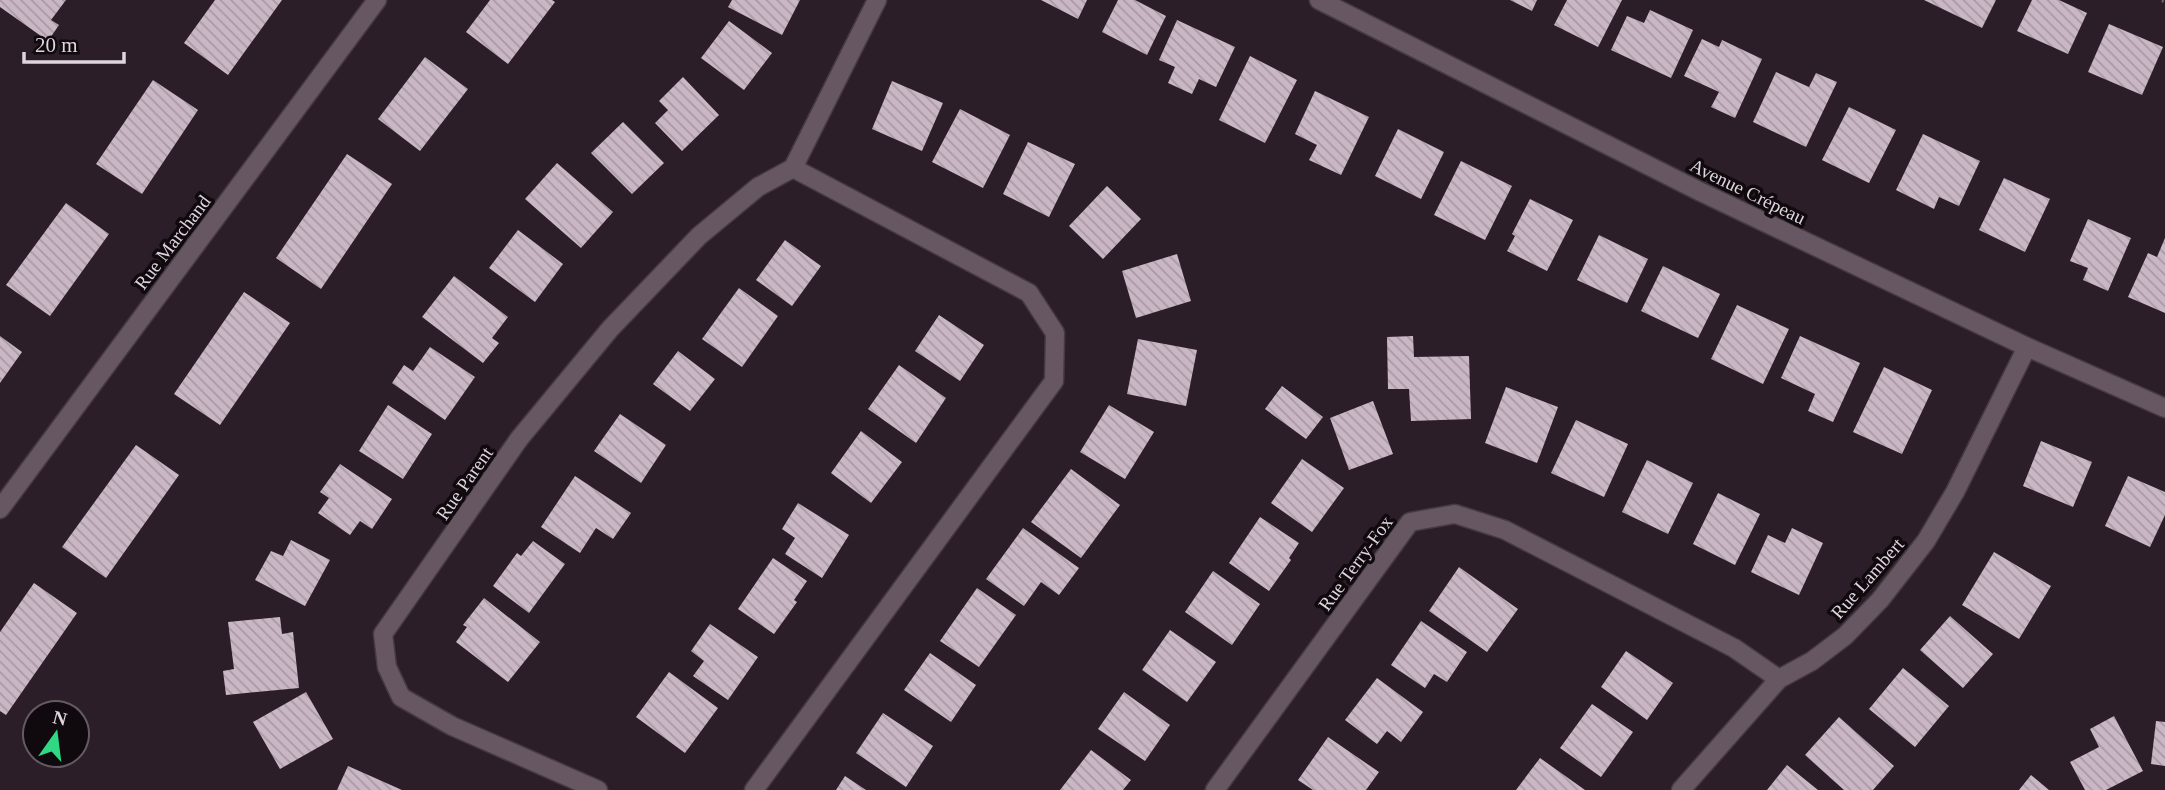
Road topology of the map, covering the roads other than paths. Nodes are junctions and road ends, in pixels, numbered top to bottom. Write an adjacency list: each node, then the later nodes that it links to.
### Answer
1 (377, 0): 7 (street, Rue Marchand)
2 (877, 0): 4 (street)
3 (1319, 0): 5 (street, Avenue Crépeau)
4 (793, 168): 9 (street, Rue Parent); 10 (street)
5 (2027, 347): 6 (street, Avenue Crépeau); 8 (street, Rue Lambert)
6 (2165, 408)
7 (0, 509)
8 (1779, 680): 11 (street, Rue Terry-Fox); 12 (street, Rue Lambert)
9 (598, 790)
10 (754, 790)
11 (1215, 790)
12 (1681, 790)

